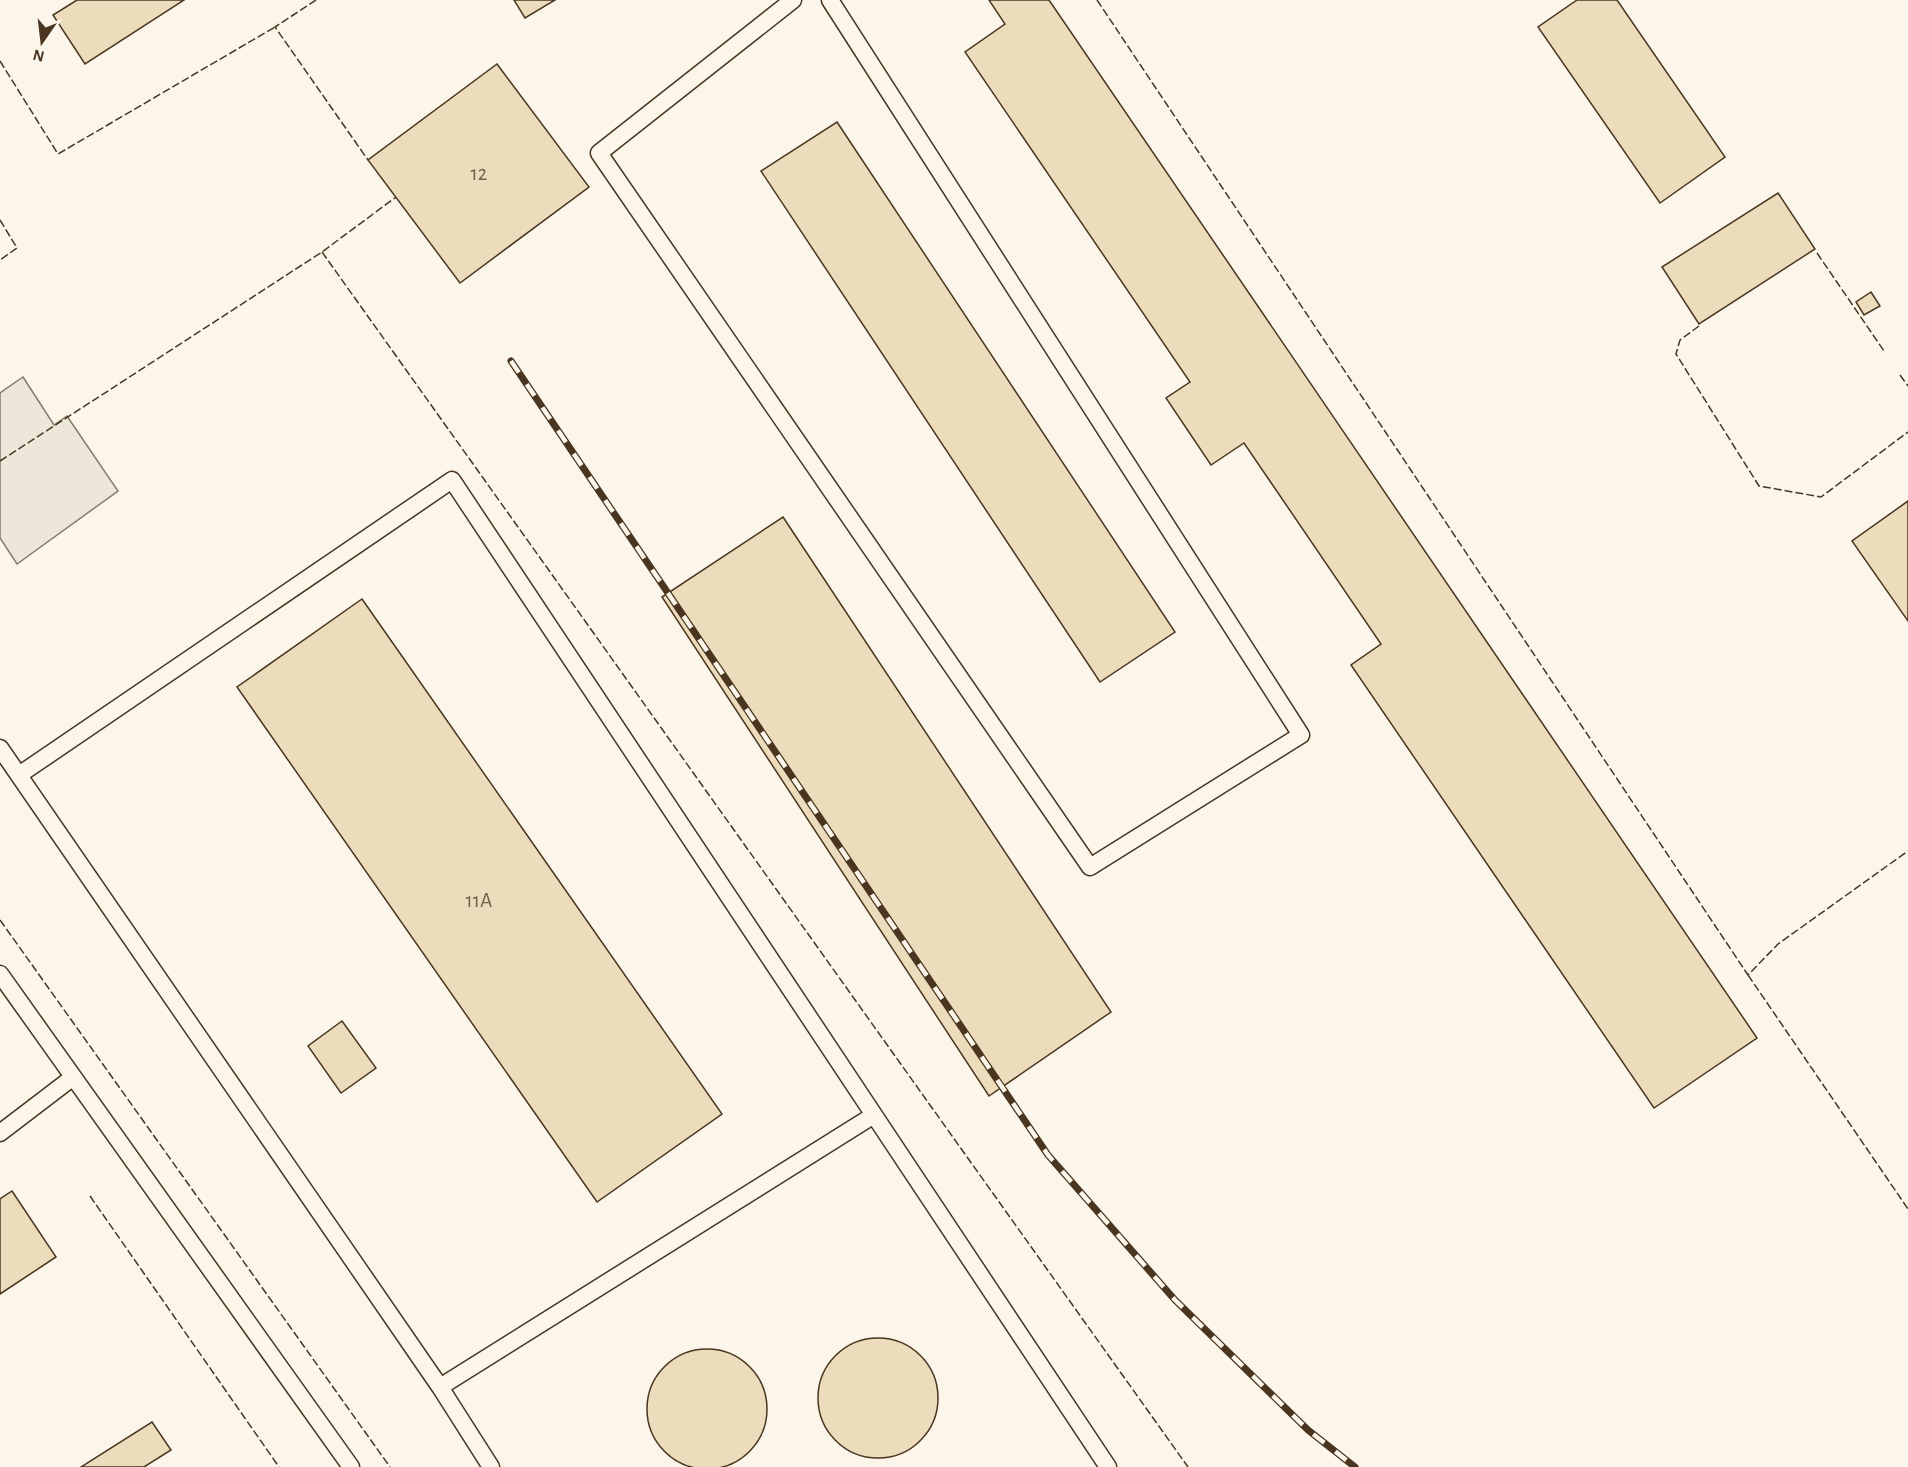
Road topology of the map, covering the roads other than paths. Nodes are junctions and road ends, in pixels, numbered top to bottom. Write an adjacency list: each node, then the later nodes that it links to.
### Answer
1 (793, 0): 2 (lane)
2 (830, 0)
3 (0, 748): 4 (lane)
4 (19, 775): 7 (lane); 9 (lane)
5 (0, 974): 6 (lane)
6 (72, 1078): 8 (lane); 10 (lane)
7 (874, 1115): 9 (lane); 12 (lane)
8 (0, 1133)
9 (440, 1387): 11 (lane)
10 (351, 1467)
11 (491, 1467)
12 (1108, 1467)

